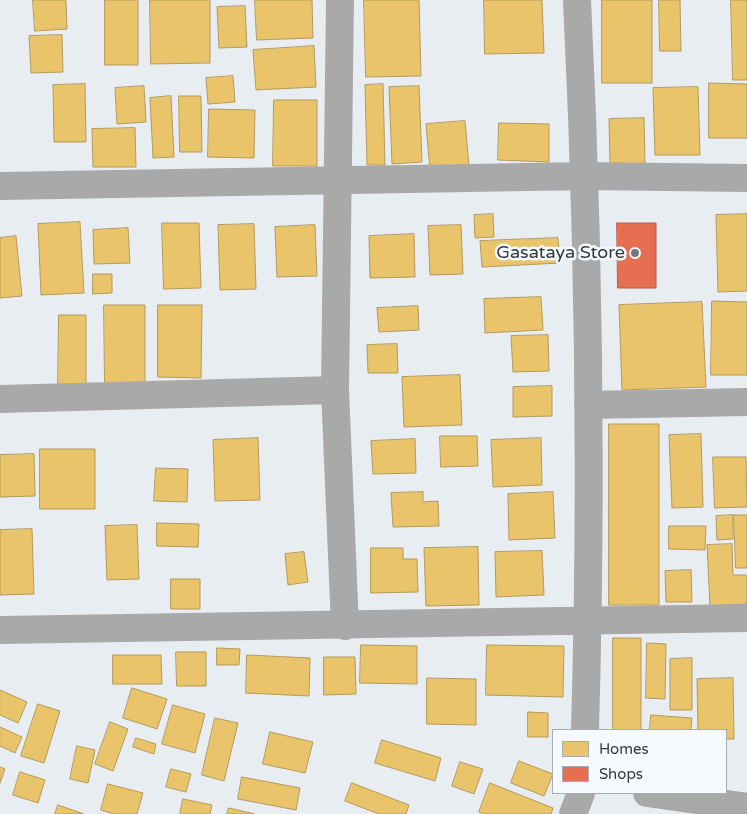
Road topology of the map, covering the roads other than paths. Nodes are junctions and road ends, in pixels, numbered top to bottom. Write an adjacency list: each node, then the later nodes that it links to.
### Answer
1 (340, 0): 5 (street)
2 (577, 0): 3 (street)
3 (585, 176): 4 (street); 5 (street); 10 (street)
4 (747, 178)
5 (339, 179): 6 (street); 7 (street)
6 (0, 186)
7 (335, 390): 8 (street); 13 (street)
8 (0, 399)
9 (747, 402): 10 (street)
10 (588, 405): 12 (street)
11 (747, 618): 12 (street)
12 (588, 621): 13 (street); 15 (street)
13 (345, 626): 14 (street)
14 (0, 630)
15 (586, 729)
16 (581, 794): 19 (street)
17 (654, 794): 18 (street)
18 (747, 807)
19 (572, 814)

